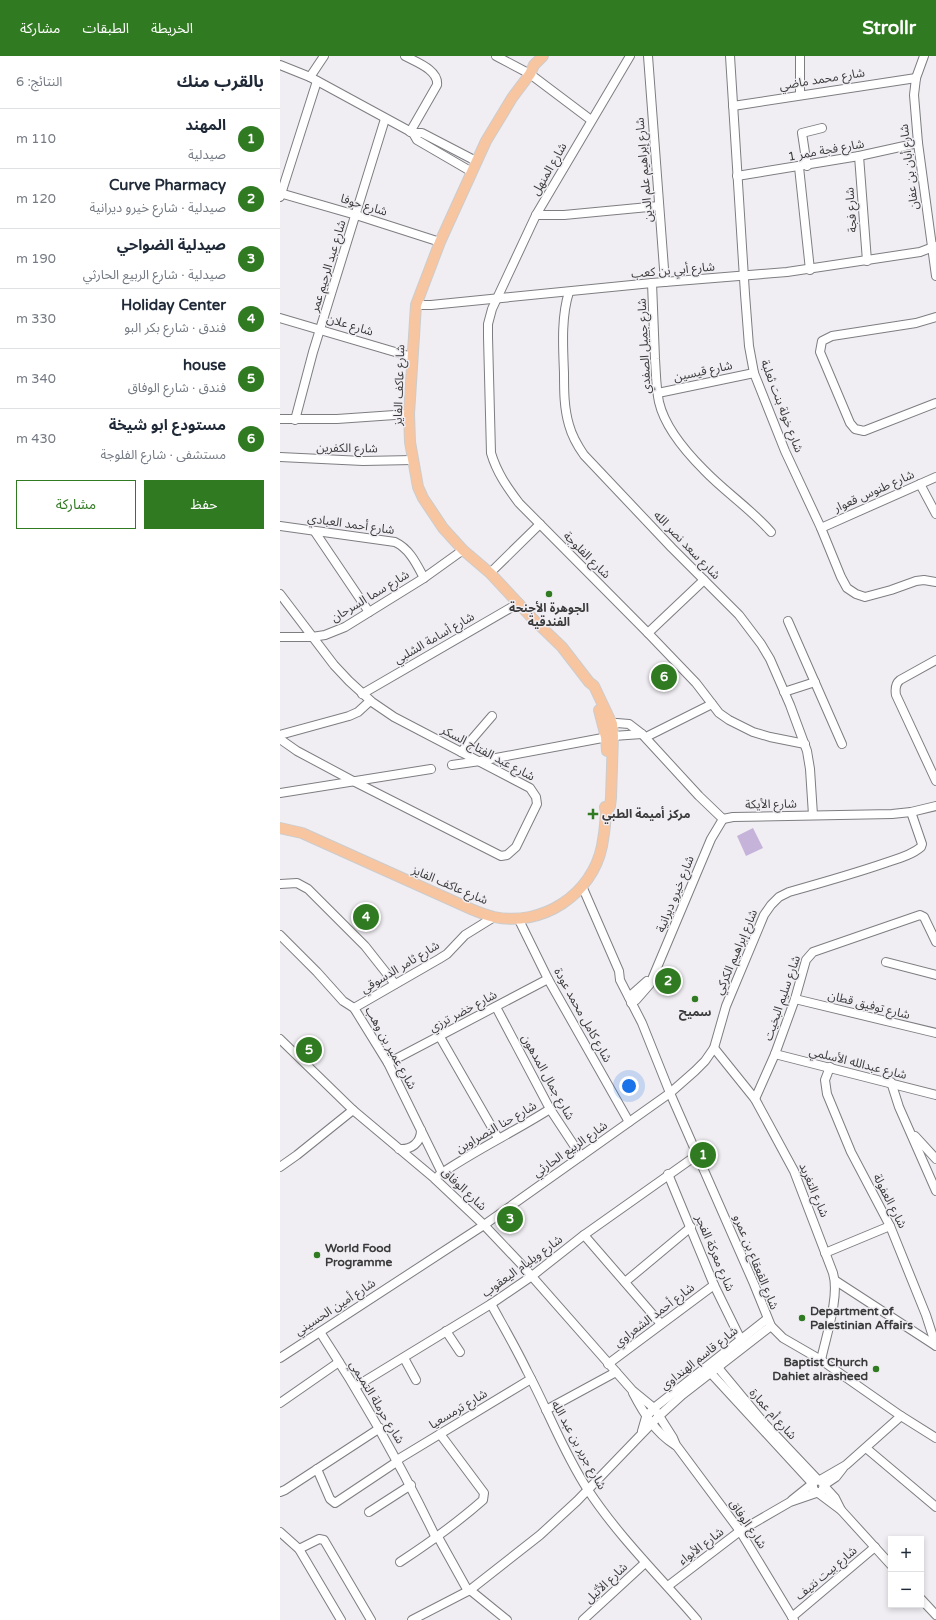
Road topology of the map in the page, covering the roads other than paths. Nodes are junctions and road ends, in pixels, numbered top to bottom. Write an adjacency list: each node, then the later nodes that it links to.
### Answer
1 (324, 56): 13 (street)
2 (406, 56): 19 (street)
3 (496, 56): 11 (street)
4 (543, 56): 11 (main road, شارع عاكف الفايز)
5 (630, 56): 17 (street, شارع المنهل)
6 (648, 56): 27 (street, شارع إبراهيم علم الدين)
7 (730, 56): 15 (street, شارع خولة بنت ثعلبة)
8 (800, 56): 14 (street)
9 (924, 56): 12 (street, شارع أبان بن عفان)
10 (280, 65): 13 (street)
11 (530, 74): 17 (street); 22 (main road, شارع عاكف الفايز)
12 (916, 78): 14 (street, شارع محمد ماضي); 20 (street, شارع أبان بن عفان)
13 (314, 79): 16 (street); 26 (street)
14 (800, 95): 15 (street, شارع محمد ماضي)
15 (733, 106): 25 (street, شارع خولة بنت ثعلبة)
16 (385, 119): 19 (street); 28 (street, شارع عبد الرحيم عمر)
17 (592, 120): 29 (street, شارع المنهل)
18 (822, 128): 23 (street)
19 (412, 133): 22 (street); 24 (street)
20 (918, 143): 21 (street, شارع فجة ممر 1); 31 (street, شارع أبان بن عفان)
21 (859, 156): 23 (street, شارع فجة ممر 1); 32 (street, شارع فجة)
22 (476, 161): 24 (main road, شارع عاكف الفايز)
23 (803, 166): 25 (street, شارع فجة ممر 1); 33 (street)
24 (472, 172): 30 (main road, شارع عاكف الفايز)
25 (737, 176): 34 (street, شارع خولة بنت ثعلبة)
26 (280, 195): 28 (street, شارع حوفا)
27 (659, 206): 29 (street); 36 (street, شارع إبراهيم علم الدين)
28 (356, 215): 30 (street, شارع حوفا); 43 (street, شارع عبد الرحيم عمر)
29 (536, 215): 39 (street, شارع المنهل)
30 (440, 242): 40 (main road, شارع عاكف الفايز)
31 (934, 247): 32 (street, شارع أبي بن كعب); 35 (street, شارع أبان بن عفان)
32 (867, 261): 33 (street, شارع أبي بن كعب)
33 (810, 270): 34 (street, شارع أبي بن كعب)
34 (743, 275): 36 (street, شارع أبي بن كعب); 45 (street, شارع خولة بنت ثعلبة)
35 (936, 276)
36 (665, 282): 37 (street, شارع أبي بن كعب)
37 (652, 283): 38 (street, شارع أبي بن كعب); 46 (street, شارع جميل الصفدي)
38 (569, 292): 39 (street, شارع أبي بن كعب); 64 (street, شارع سعد نصر الله)
39 (496, 299): 40 (street, شارع أبي بن كعب); 56 (street, شارع الفلوجة)
40 (416, 305): 44 (main road, شارع عاكف الفايز)
41 (936, 317): 47 (street)
42 (280, 318): 43 (street, شارع علان)
43 (321, 329): 44 (street, شارع علان); 50 (street, شارع عبد الرحيم عمر)
44 (412, 357): 48 (main road, شارع عاكف الفايز)
45 (754, 372): 46 (street, شارع قيسين); 58 (street, شارع خولة بنت ثعلبة)
46 (658, 393): 60 (street, شارع جميل الصفدي)
47 (936, 403)
48 (409, 414): 50 (street); 52 (main road, شارع عاكف الفايز)
49 (280, 419): 50 (street)
50 (295, 420)
51 (280, 457): 52 (street, شارع الكفرين)
52 (413, 460): 61 (main road, شارع عاكف الفايز)
53 (936, 477): 54 (street, شارع طنوس قعوار)
54 (920, 484): 55 (street); 58 (street, شارع طنوس قعوار)
55 (936, 514)
56 (540, 524): 62 (street); 70 (street, شارع الفلوجة)
57 (280, 526): 59 (street, شارع أحمد العبادي)
58 (822, 528): 65 (street, شارع خولة بنت ثعلبة)
59 (315, 532): 63 (street, شارع أحمد العبادي); 68 (street)
60 (771, 532)
61 (463, 550): 62 (main road, شارع عاكف الفايز); 63 (street, شارع سما السرحان)
62 (490, 573): 67 (main road, شارع عاكف الفايز)
63 (424, 578): 68 (street, شارع سما السرحان)
64 (704, 580): 70 (street); 75 (street, شارع سعد نصر الله)
65 (936, 582)
66 (280, 594): 72 (street, شارع عبد الفتاح السكر)
67 (519, 603): 76 (street, شارع أسامة الشلبي); 80 (main road, شارع عاكف الفايز)
68 (369, 612): 72 (street, شارع سما السرحان)
69 (788, 621): 74 (street)
70 (648, 633): 78 (street, شارع الفلوجة)
71 (280, 637): 72 (street, شارع سما السرحان)
72 (312, 638): 76 (street, شارع عبد الفتاح السكر)
73 (936, 660): 91 (street)
74 (815, 682): 75 (street); 86 (street)
75 (784, 692): 85 (street, شارع سعد نصر الله)
76 (362, 694): 77 (street, شارع عبد الفتاح السكر)
77 (370, 701): 81 (street); 87 (street, شارع عبد الفتاح السكر)
78 (712, 704): 83 (street); 85 (street, شارع الفلوجة)
79 (492, 716): 87 (street)
80 (608, 725): 82 (main road, شارع عاكف الفايز); 83 (street)
81 (280, 736)
82 (610, 736): 83 (street); 88 (street); 102 (main road, شارع عاكف الفايز)
83 (644, 736): 97 (street)
84 (280, 739): 92 (street, شارع عبد الفتاح السكر)
85 (805, 744): 96 (street, شارع سعد نصر الله)
86 (842, 744)
87 (461, 752): 88 (street, شارع عبد الفتاح السكر)
88 (480, 761): 89 (street); 92 (street, شارع عبد الفتاح السكر)
89 (452, 765)
90 (431, 770): 92 (street)
91 (936, 781)
92 (355, 782): 93 (street)
93 (280, 793)
94 (936, 806): 95 (street, شارع الأيكة)
95 (911, 812): 96 (street, شارع الأيكة); 118 (street, شارع إبراهيم الكركي)
96 (813, 815): 97 (street, شارع الأيكة)
97 (723, 819): 111 (street, شارع خيرو ديرانية)
98 (280, 822): 100 (main road, شارع عاكف الفايز)
99 (280, 828): 100 (main road, شارع عاكف الفايز)
100 (302, 833): 103 (main road, شارع عاكف الفايز)
101 (280, 884): 110 (street)
102 (582, 886): 104 (main road, شارع عاكف الفايز); 111 (street, شارع القعقاع بن عمرو)
103 (494, 917): 104 (main road, شارع عاكف الفايز); 110 (street, شارع ثامر الدسوقي)
104 (518, 918): 109 (street, شارع كامل محمد عودة)
105 (280, 935): 114 (street, شارع عمير بن وهب)
106 (936, 942): 112 (street, شارع سليم البخيت)
107 (886, 962): 108 (street)
108 (936, 975)
109 (548, 978): 113 (street, شارع خضر ترزي); 128 (street, شارع كامل محمد عودة)
110 (395, 984): 114 (street, شارع ثامر الدسوقي)
111 (633, 999): 123 (street, شارع القعقاع بن عمرو)
112 (795, 999): 115 (street, شارع توفيق قطان); 119 (street, شارع سليم البخيت)
113 (496, 1007): 116 (street, شارع خضر ترزي); 126 (street, شارع جمال المدهون)
114 (354, 1008): 120 (street, شارع عمير بن وهب)
115 (936, 1033)
116 (440, 1037): 120 (street, شارع خضر ترزي); 131 (street)
117 (280, 1039): 127 (street, شارع الوفاق)
118 (714, 1048): 123 (street, شارع إبراهيم الكركي); 125 (street, شارع التغريد)
119 (775, 1054): 121 (street, شارع عبدالله الأسلمي); 125 (street, شارع سليم البخيت)
120 (388, 1064): 129 (street, شارع عمير بن وهب)
121 (830, 1067): 122 (street, شارع عبدالله الأسلمي); 142 (street, شارع العفولة)
122 (890, 1082): 124 (street, شارع عبدالله الأسلمي); 130 (street)
123 (670, 1093): 128 (street, شارع الربيع الحارثي); 133 (street, شارع القعقاع بن عمرو)
124 (936, 1095)
125 (755, 1098): 145 (street, شارع التغريد)
126 (550, 1109): 131 (street, شارع حنا النصراوين); 134 (street, شارع جمال المدهون)
127 (353, 1110): 132 (street, شارع الوفاق); 136 (street)
128 (629, 1122): 134 (street, شارع الربيع الحارثي)
129 (421, 1129): 132 (street); 137 (street, شارع عمير بن وهب)
130 (910, 1130): 135 (street); 140 (street)
131 (498, 1138): 137 (street, شارع حنا النصراوين)
132 (399, 1149): 139 (street, شارع الوفاق)
133 (697, 1154): 138 (street, شارع ويليام اليعقوب); 151 (street, شارع القعقاع بن عمرو)
134 (581, 1156): 141 (street, شارع الربيع الحارثي)
135 (936, 1159)
136 (280, 1166)
137 (442, 1173): 139 (street, شارع حنا النصراوين)
138 (668, 1174): 143 (street, شارع معركة الفجر); 144 (street, شارع ويليام اليعقوب)
139 (434, 1178): 141 (street, شارع الوفاق)
140 (936, 1191)
141 (484, 1225): 146 (street, شارع الوفاق); 154 (street, شارع أمين الحسيني)
142 (890, 1226): 145 (street); 156 (street, شارع العفولة)
143 (691, 1227): 148 (street); 149 (street, شارع معركة الفجر)
144 (584, 1235): 146 (street, شارع ويليام اليعقوب); 148 (street)
145 (825, 1253): 147 (street, شارع التغريد)
146 (532, 1276): 150 (street, شارع ويليام اليعقوب); 162 (street, شارع الوفاق)
147 (836, 1281): 156 (street); 160 (street, شارع التغريد)
148 (625, 1282): 152 (street)
149 (714, 1285): 152 (street, شارع أحمد الشعراوي); 155 (street, شارع معركة الفجر)
150 (491, 1304): 153 (street, شارع ويليام اليعقوب); 166 (street, شارع جرير بن عبد الله)
151 (769, 1322): 155 (street, شارع قاسم الهنداوي); 160 (street, شارع القعقاع بن عمرو); 163 (street, شارع قاسم الهنداوي)
152 (661, 1324): 162 (street, شارع أحمد الشعراوي)
153 (446, 1331): 157 (street); 159 (street, شارع ويليام اليعقوب)
154 (320, 1332): 158 (street, شارع أمين الحسيني); 161 (street, شارع حرملة التميمي)
155 (741, 1340): 163 (street, شارع قاسم الهنداوي)
156 (936, 1346)
157 (460, 1352)
158 (280, 1358)
159 (404, 1358): 167 (street); 168 (street, شارع ويليام اليعقوب)
160 (821, 1360): 174 (street, شارع القعقاع بن عمرو)
161 (339, 1362): 168 (street, شارع حرملة التميمي); 170 (street)
162 (608, 1364): 165 (street, شارع الوفاق)
163 (716, 1365): 164 (street, شارع قاسم الهنداوي); 176 (street, شارع أم عمارة)
164 (708, 1371): 171 (street, شارع قاسم الهنداوي); 173 (street, شارع قاسم الهنداوي); 176 (street, شارع أم عمارة)
165 (616, 1372): 169 (street, شارع الوفاق); 172 (street)
166 (531, 1379): 172 (street, شارع جرير بن عبد الله); 178 (street, شارع ترمسعيا)
167 (416, 1380)
168 (355, 1388): 177 (street, شارع حرملة التميمي)
169 (632, 1390): 171 (street, شارع الوفاق); 175 (street, شارع الوفاق)
170 (280, 1403)
171 (654, 1408): 173 (street, شارع الوفاق); 175 (street, شارع قاسم الهنداوي)
172 (546, 1410): 186 (street, شارع جرير بن عبد الله)
173 (659, 1416): 175 (street, شارع قاسم الهنداوي); 180 (street, شارع الوفاق)
174 (901, 1416): 179 (street, شارع القعقاع بن عمرو); 181 (street, شارع الأبواء)
175 (649, 1420): 180 (street, شارع الوفاق); 186 (street)
176 (762, 1425): 184 (street, شارع أم عمارة)
177 (380, 1428): 182 (street, شارع حرملة التميمي); 183 (street)
178 (440, 1434): 182 (street, شارع ترمسعيا); 195 (street)
179 (936, 1438)
180 (676, 1445): 193 (street, شارع الوفاق)
181 (866, 1448): 184 (street, شارع الأبواء); 190 (street)
182 (398, 1461): 183 (street, شارع ترمسعيا); 185 (street, شارع حرملة التميمي)
183 (317, 1469): 187 (street)
184 (819, 1483): 188 (street, شارع الأبواء); 189 (street, شارع الأبواء); 191 (street, شارع أم عمارة)
185 (411, 1485): 192 (street); 195 (street, شارع حرملة التميمي)
186 (588, 1490): 200 (street, شارع جرير بن عبد الله); 202 (street)
187 (280, 1492)
188 (817, 1492): 189 (street, شارع الأبواء); 191 (street, شارع أم عمارة)
189 (790, 1502): 193 (street, شارع الأبواء)
190 (936, 1507)
191 (841, 1510): 196 (street, شارع أم عمارة)
192 (369, 1512)
193 (740, 1531): 201 (street, شارع الأبواء); 205 (street, شارع الوفاق)
194 (280, 1532): 197 (street)
195 (437, 1538): 198 (street); 202 (street, شارع حرملة التميمي)
196 (875, 1547): 199 (street, شارع أم عمارة); 205 (street, شارع بيت نتيف)
197 (299, 1549): 206 (street); 207 (street)
198 (400, 1562)
199 (888, 1562)
200 (645, 1563): 201 (street, شارع جرير بن عبد الله); 210 (street, شارع الأثيل)
201 (668, 1586): 211 (street, شارع جرير بن عبد الله)
202 (469, 1591): 208 (street); 209 (street)
203 (924, 1602): 204 (street)
204 (936, 1615)
205 (793, 1618)
206 (341, 1620)
207 (371, 1620)
208 (412, 1620)
209 (507, 1620)
210 (583, 1620)
211 (697, 1620)

